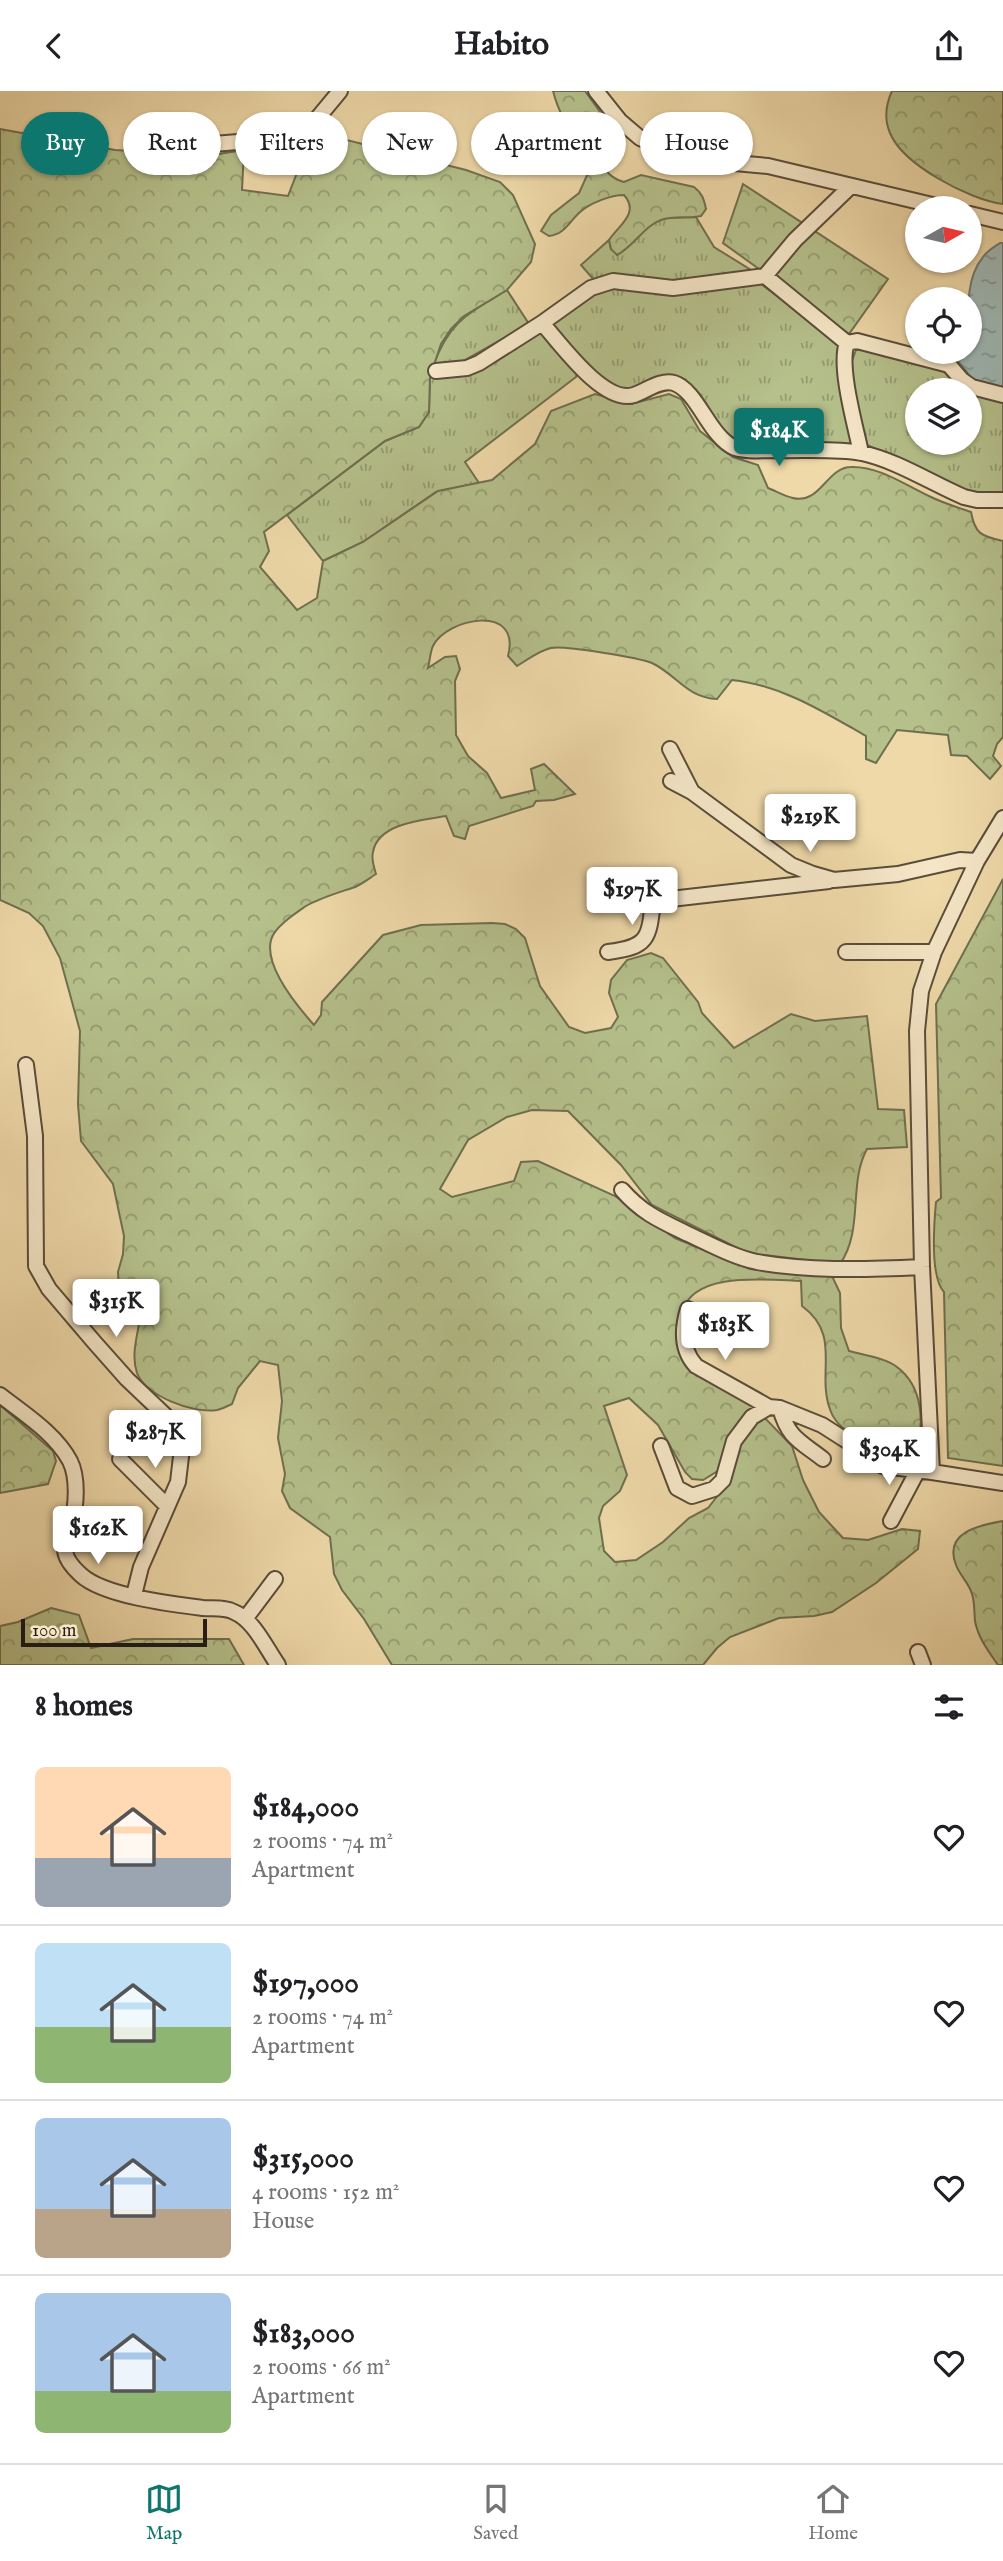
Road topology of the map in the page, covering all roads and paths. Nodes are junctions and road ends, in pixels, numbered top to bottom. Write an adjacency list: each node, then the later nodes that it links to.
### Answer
1 (340, 91): 3 (street)
2 (596, 91): 4 (street)
3 (221, 143)
4 (851, 186): 5 (street); 8 (street)
5 (905, 199)
6 (982, 217): 7 (street)
7 (1003, 222)
8 (765, 276): 9 (street); 10 (street)
9 (542, 323): 11 (street); 13 (street)
10 (847, 343): 12 (street); 13 (street)
11 (436, 371)
12 (1003, 395)
13 (861, 453): 14 (street)
14 (1003, 501)
15 (670, 749): 17 (street)
16 (671, 781): 17 (street)
17 (692, 792): 20 (street)
18 (1003, 818): 19 (street)
19 (976, 861): 20 (street); 25 (street)
20 (834, 880): 21 (street)
21 (653, 901): 22 (street); 23 (street)
22 (598, 903)
23 (608, 952)
24 (846, 952): 25 (street)
25 (933, 952): 28 (street)
26 (26, 1065): 37 (street)
27 (622, 1190): 28 (street)
28 (922, 1267): 35 (street)
29 (688, 1309): 31 (street)
30 (0, 1395): 40 (street)
31 (774, 1408): 32 (street); 34 (street); 35 (street)
32 (661, 1445)
33 (120, 1459): 37 (street)
34 (824, 1459)
35 (925, 1471): 36 (street); 38 (street)
36 (1003, 1483)
37 (166, 1505): 40 (street)
38 (891, 1521)
39 (275, 1579): 41 (street)
40 (134, 1595): 41 (street)
41 (245, 1619): 42 (street)
42 (278, 1665)

